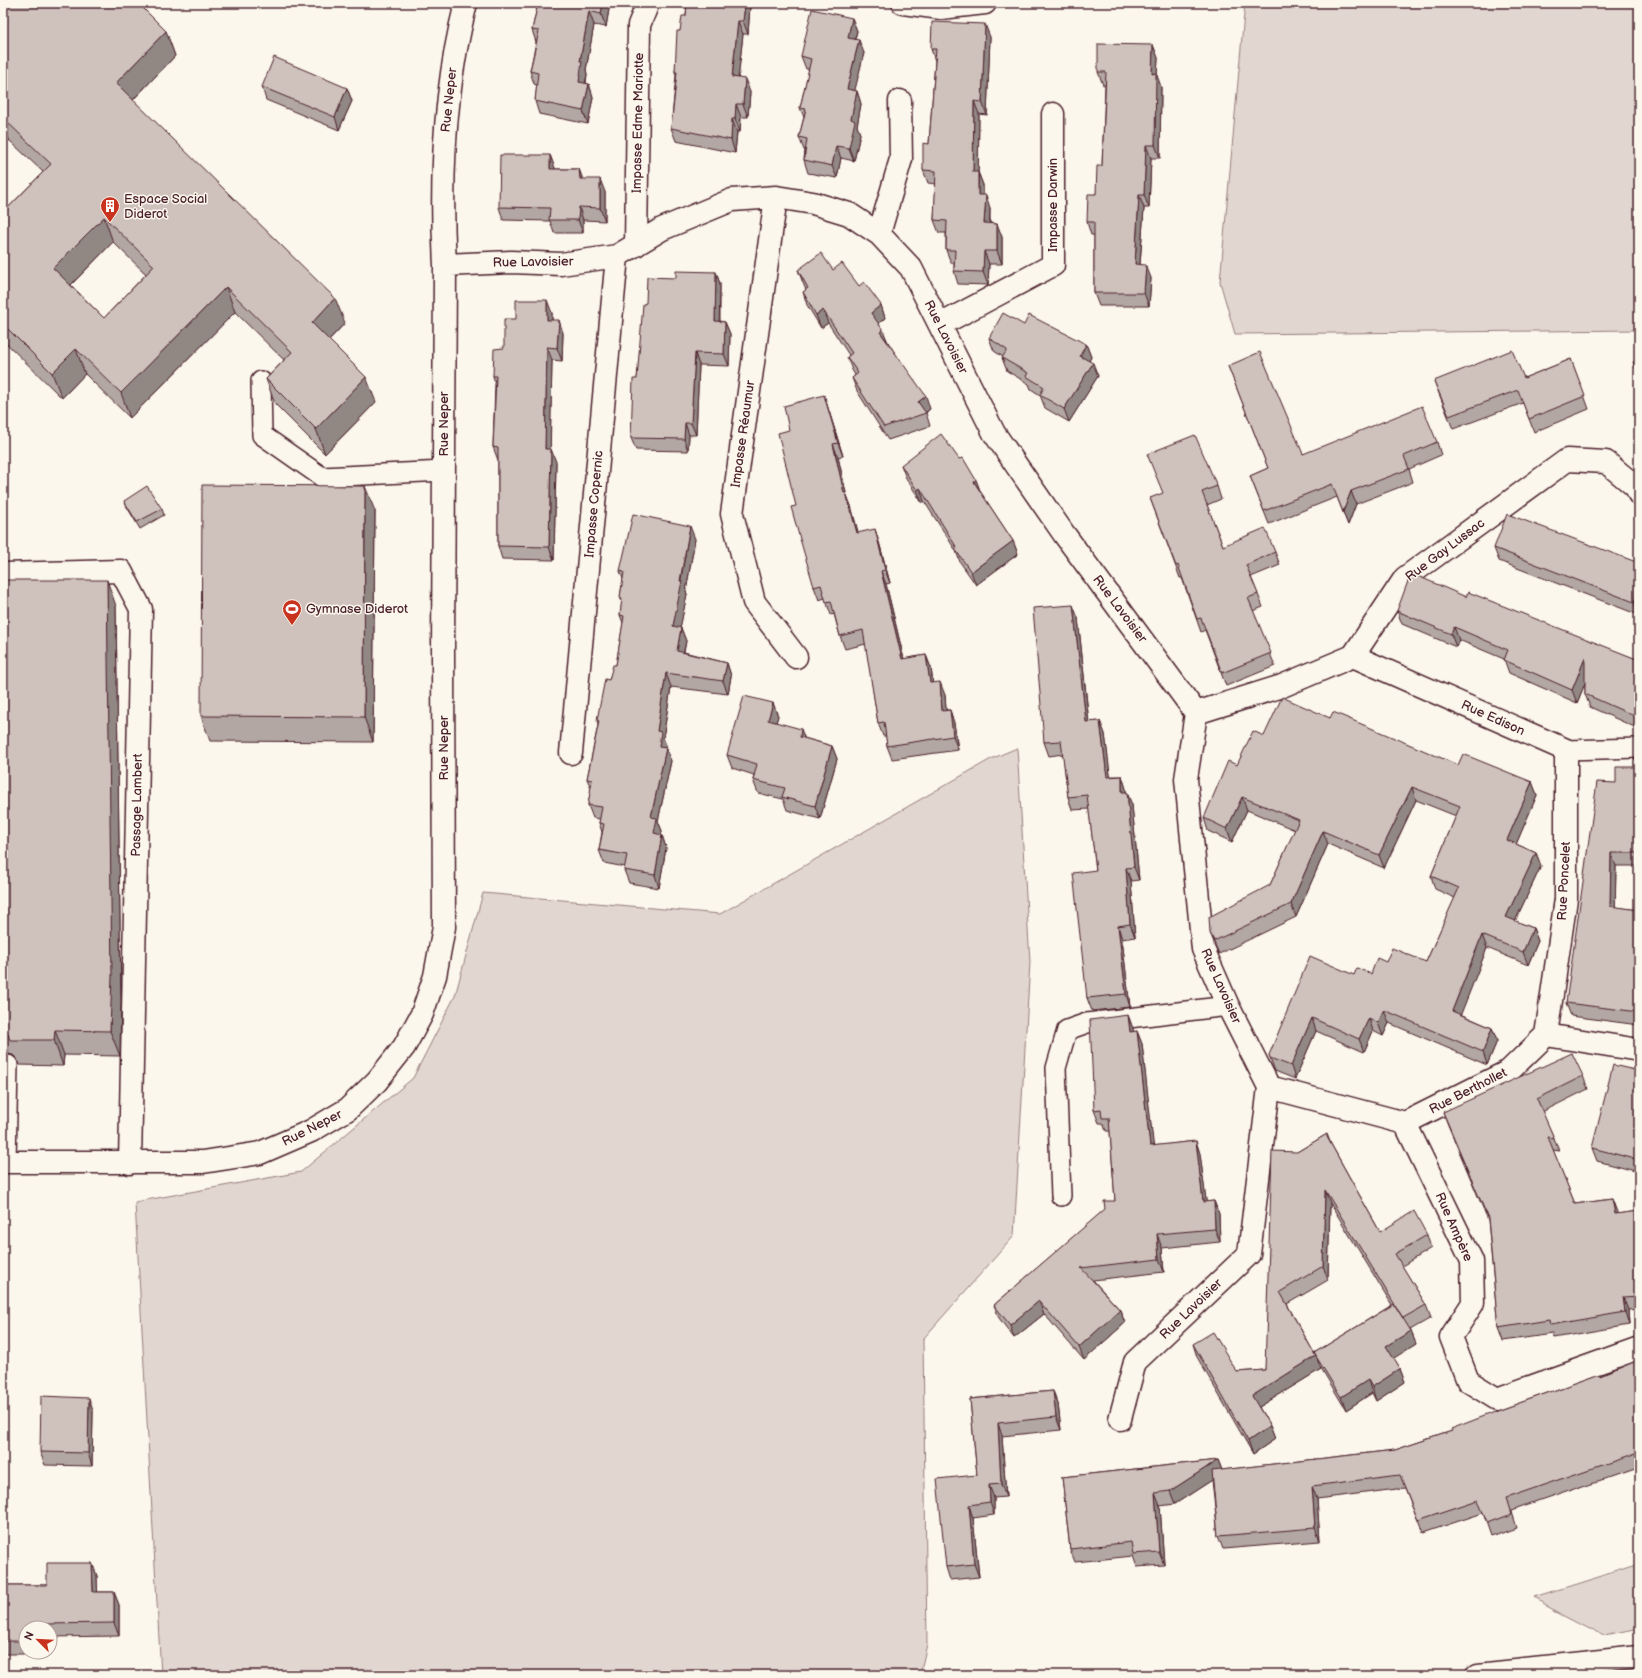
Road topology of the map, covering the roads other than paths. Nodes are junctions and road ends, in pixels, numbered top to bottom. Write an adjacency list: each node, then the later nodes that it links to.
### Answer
1 (466, 3): 11 (street, Rue Neper)
2 (648, 3): 9 (street, Impasse Edme Mariotte)
3 (903, 3): 4 (street)
4 (985, 3)
5 (900, 101): 8 (street)
6 (1053, 114): 12 (street, Impasse Darwin)
7 (776, 197): 8 (street, Rue Lavoisier); 9 (street, Rue Lavoisier); 17 (street, Impasse Réaumur)
8 (879, 234): 12 (street, Rue Lavoisier)
9 (636, 245): 10 (street, Rue Lavoisier)
10 (617, 256): 11 (street, Rue Lavoisier); 22 (street, Impasse Copernic)
11 (445, 265): 14 (street, Rue Neper)
12 (940, 325): 19 (street, Rue Lavoisier)
13 (261, 381): 14 (lane)
14 (444, 471): 30 (street, Rue Neper)
15 (1639, 494): 18 (street, Rue Gay Lussac)
16 (3, 574): 30 (street, Passage Lambert)
17 (796, 656)
18 (1353, 656): 19 (street); 21 (street, Rue Edison)
19 (1196, 713): 23 (street, Rue Lavoisier)
20 (1639, 748): 21 (lane, Rue Edison)
21 (1566, 750): 24 (street, Rue Poncelet)
22 (570, 753)
23 (1228, 1006): 27 (street, Rue Lavoisier); 31 (lane)
24 (1546, 1035): 25 (street); 28 (street, Rue Berthollet)
25 (1639, 1050)
26 (8, 1065): 29 (lane)
27 (1268, 1087): 28 (street); 33 (street, Rue Lavoisier)
28 (1405, 1123): 32 (street, Rue Ampère)
29 (4, 1162): 30 (street, Rue Neper)
30 (130, 1162)
31 (1061, 1196)
32 (1639, 1348)
33 (1120, 1419)
34 (1639, 1658): 35 (street)
35 (1477, 1675)

